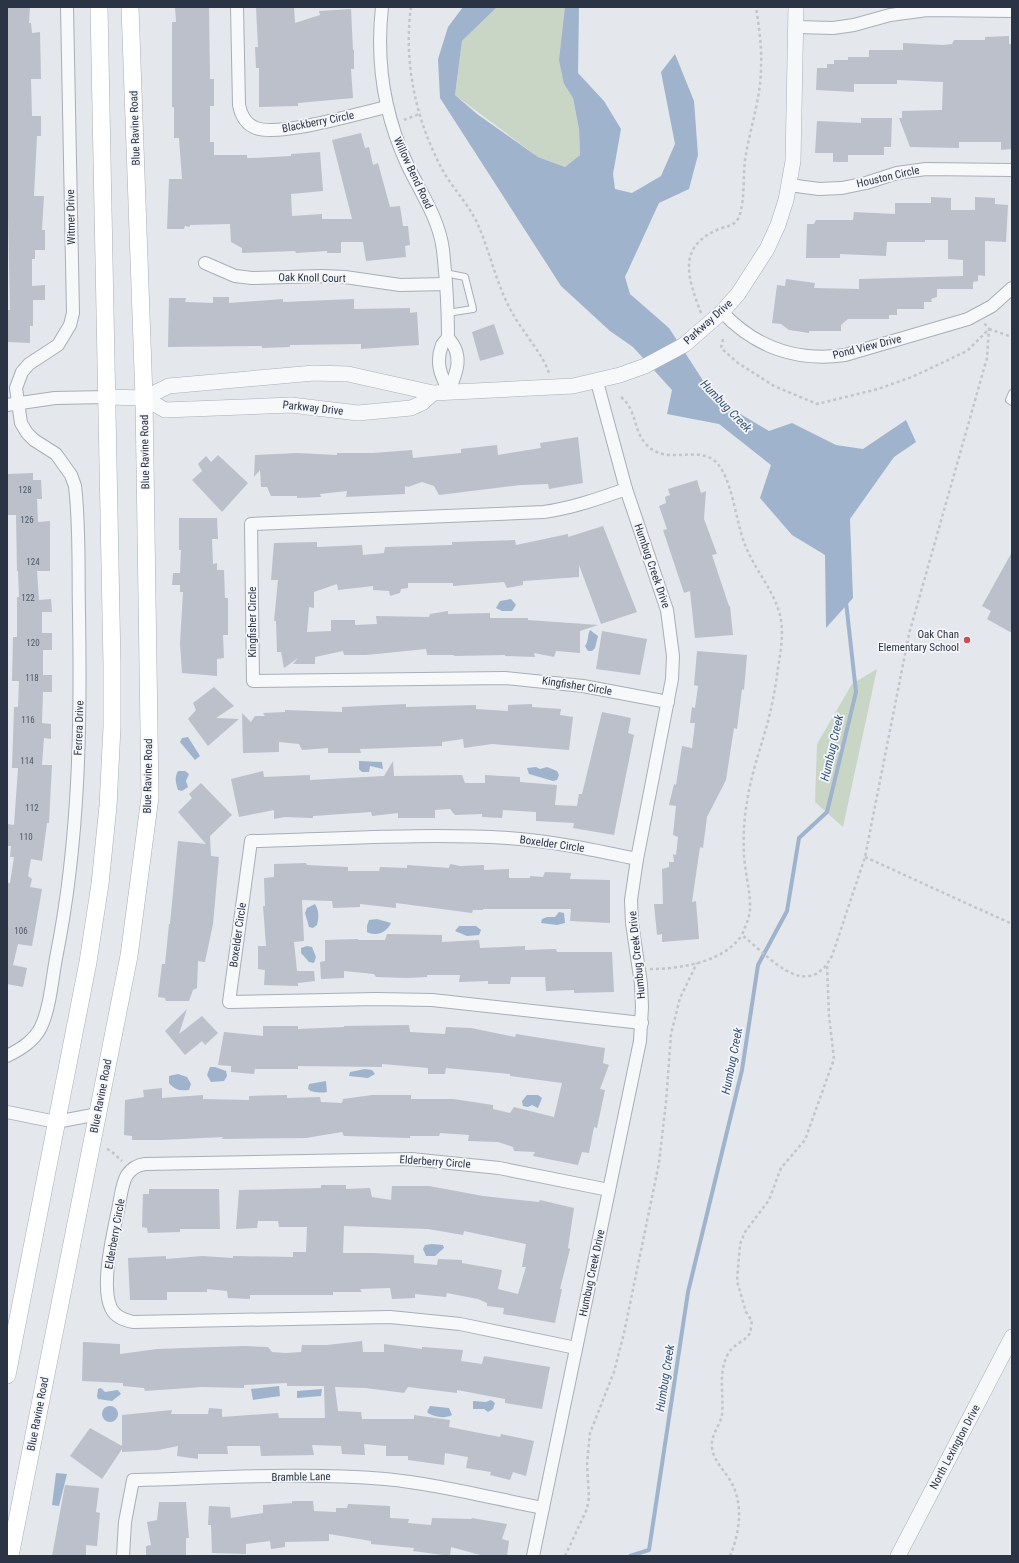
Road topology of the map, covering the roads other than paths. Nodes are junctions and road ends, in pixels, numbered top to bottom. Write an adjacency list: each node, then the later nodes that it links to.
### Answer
1 (67, 7): 25 (street, Witmer Drive)
2 (99, 7): 22 (main road)
3 (130, 7): 23 (main road, Blue Ravine Road)
4 (237, 7): 9 (street, Blackberry Circle)
5 (382, 7): 9 (street, Willow Bend Road)
6 (796, 7): 8 (street, Parkway Drive)
7 (1012, 12): 8 (street)
8 (796, 27): 11 (street, Parkway Drive)
9 (387, 107): 13 (street, Willow Bend Road)
10 (1012, 170): 11 (street, Houston Circle)
11 (789, 186): 15 (street, Parkway Drive)
12 (205, 263): 13 (street, Oak Knoll Court)
13 (446, 279): 16 (street, Willow Bend Road); 16 (lane)
14 (1012, 288): 15 (street, Pond View Drive)
15 (722, 312): 18 (street, Parkway Drive)
16 (447, 313): 17 (street, Willow Bend Road)
17 (448, 338): 19 (street, Willow Bend Road); 19 (street, Willow Bend Road)
18 (596, 382): 19 (street, Parkway Drive); 26 (street, Humbug Creek Drive)
19 (449, 391): 20 (street, Parkway Drive)
20 (433, 393): 23 (street, Parkway Drive); 23 (street, Parkway Drive)
21 (1012, 393): 24 (lane)
22 (107, 397): 23 (street, Parkway Drive); 25 (street); 33 (main road)
23 (144, 398): 32 (main road, Blue Ravine Road)
24 (1012, 402)
25 (12, 404): 30 (street, Ferrera Drive)
26 (626, 489): 27 (street, Humbug Creek Drive); 27 (street, Kingfisher Circle)
27 (668, 702): 28 (street, Humbug Creek Drive)
28 (637, 858): 29 (street, Humbug Creek Drive); 29 (street, Boxelder Circle)
29 (642, 1023): 34 (street, Humbug Creek Drive)
30 (7, 1056)
31 (7, 1112): 33 (street)
32 (98, 1114): 33 (street); 39 (main road, Blue Ravine Road)
33 (56, 1122): 37 (main road)
34 (609, 1190): 36 (street, Humbug Creek Drive); 36 (street, Elderberry Circle)
35 (1012, 1338): 42 (street, North Lexington Drive)
36 (576, 1348): 38 (street, Humbug Creek Drive)
37 (7, 1375)
38 (543, 1508): 40 (street, Bramble Lane); 41 (street, Humbug Creek Drive)
39 (10, 1556)
40 (123, 1556)
41 (533, 1556)
42 (898, 1556)

